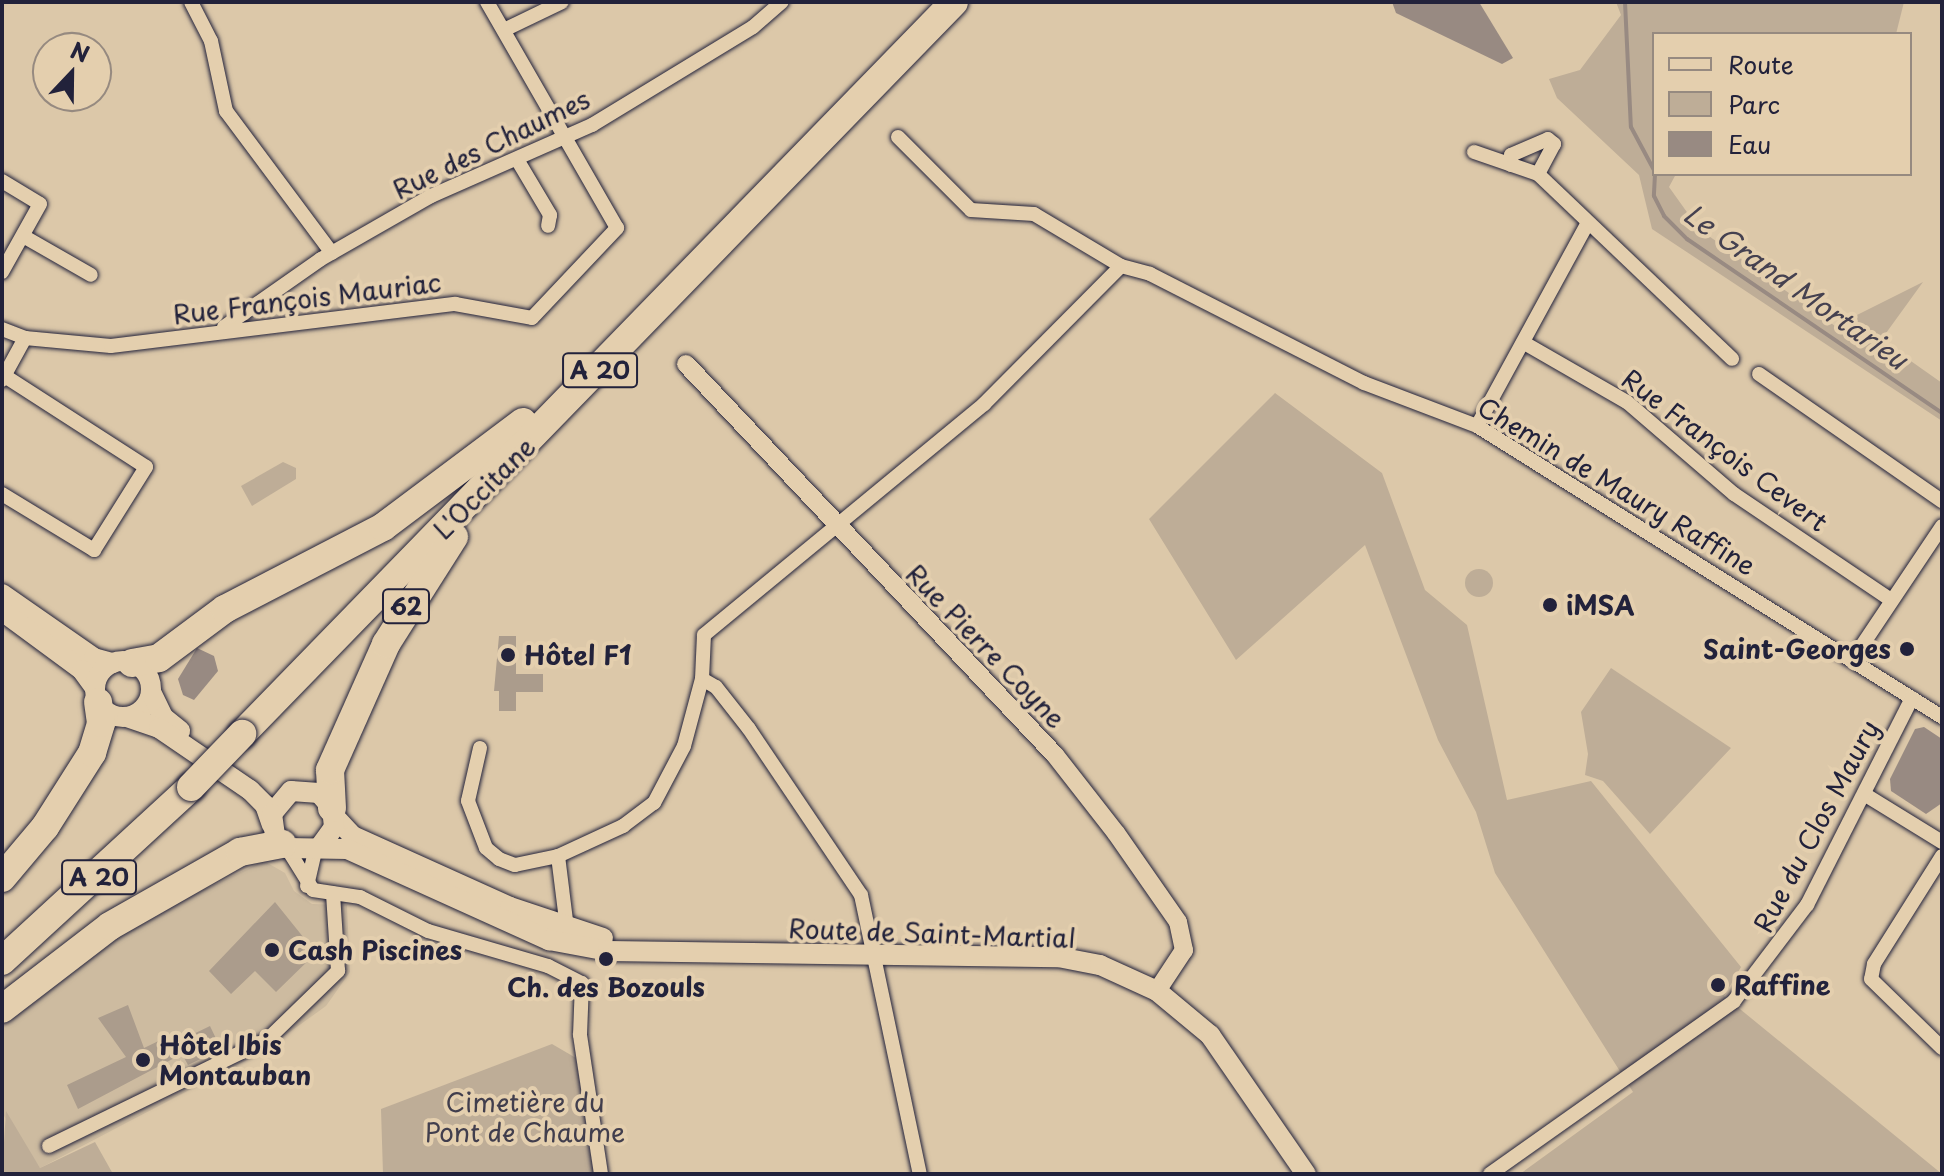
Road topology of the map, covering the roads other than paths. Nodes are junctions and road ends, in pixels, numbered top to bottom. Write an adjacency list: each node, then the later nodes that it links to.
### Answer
1 (191, 2): 18 (street)
2 (487, 2): 7 (street)
3 (562, 2): 7 (street)
4 (929, 2): 31 (highway, L'Occitane / A 20)
5 (954, 2): 31 (highway, L'Occitane / A 20)
6 (783, 4): 8 (street, Rue des Chaumes)
7 (504, 30): 8 (street)
8 (566, 136): 11 (street, Rue des Chaumes); 23 (street, Rue François Mauriac)
9 (898, 137): 19 (street, Chemin de Maury Raffine)
10 (1474, 152): 12 (street)
11 (518, 161): 16 (street); 18 (street, Rue des Chaumes)
12 (1511, 165): 13 (street); 13 (street)
13 (1538, 174): 15 (street)
14 (2, 181): 17 (street)
15 (1587, 224): 25 (street); 26 (street)
16 (548, 226)
17 (23, 236): 20 (street); 21 (street)
18 (332, 253): 23 (street, Rue des Chaumes)
19 (1121, 266): 30 (street, Chemin de Maury Raffine); 35 (street)
20 (2, 272)
21 (91, 275)
22 (2, 329): 24 (street, Rue François Mauriac)
23 (222, 329): 24 (street, Rue François Mauriac)
24 (25, 338): 29 (street)
25 (1526, 344): 30 (street); 37 (street, Rue François Cevert)
26 (1732, 359)
27 (686, 364): 35 (street, Rue Pierre Coyne)
28 (1759, 374): 33 (street)
29 (3, 378): 32 (street)
30 (1477, 426): 39 (street, Chemin de Maury Raffine)
31 (531, 427): 40 (highway); 48 (highway, L'Occitane / A 20); 51 (highway, 62)
32 (2, 494)
33 (1942, 501)
34 (1942, 526): 37 (street)
35 (839, 529): 41 (street); 68 (street, Rue Pierre Coyne)
36 (2, 594): 40 (main road)
37 (1891, 600): 39 (street)
38 (2, 611): 43 (main road)
39 (1853, 659): 44 (street, Chemin de Maury Raffine)
40 (122, 663): 42 (main road); 43 (main road)
41 (702, 679): 55 (street); 66 (street)
42 (151, 692): 45 (main road); 49 (main road)
43 (96, 695): 45 (main road); 57 (highway)
44 (1912, 698): 46 (street, Chemin de Maury Raffine); 50 (street, Rue du Clos Maury)
45 (127, 717): 52 (main road)
46 (1942, 717)
47 (480, 748): 55 (street)
48 (184, 780): 64 (highway, L'Occitane / A 20); 67 (highway, L'Occitane / A 20)
49 (291, 791): 51 (main road); 52 (main road)
50 (1864, 794): 53 (street); 75 (street, Rue du Clos Maury)
51 (334, 812): 54 (main road); 62 (main road, Route de Saint-Martial)
52 (280, 839): 54 (main road); 58 (street); 69 (highway)
53 (1942, 842)
54 (317, 849): 58 (street); 61 (main road, Route de Saint-Martial)
55 (558, 856): 60 (street)
56 (1942, 856): 70 (street)
57 (2, 878)
58 (307, 886): 59 (street)
59 (333, 893): 71 (street); 72 (street)
60 (563, 893): 62 (street); 63 (street)
61 (475, 910): 63 (main road); 65 (main road, Route de Saint-Martial)
62 (539, 919): 63 (main road, Route de Saint-Martial)
63 (567, 928): 65 (main road, Route de Saint-Martial)
64 (2, 939)
65 (653, 951): 66 (main road, Route de Saint-Martial)
66 (876, 955): 68 (main road, Route de Saint-Martial); 73 (street)
67 (2, 961)
68 (1157, 991): 74 (main road, Route de Saint-Martial)
69 (2, 1009)
70 (1942, 1048)
71 (49, 1146)
72 (601, 1174)
73 (920, 1174)
74 (1306, 1174)
75 (1490, 1174)

